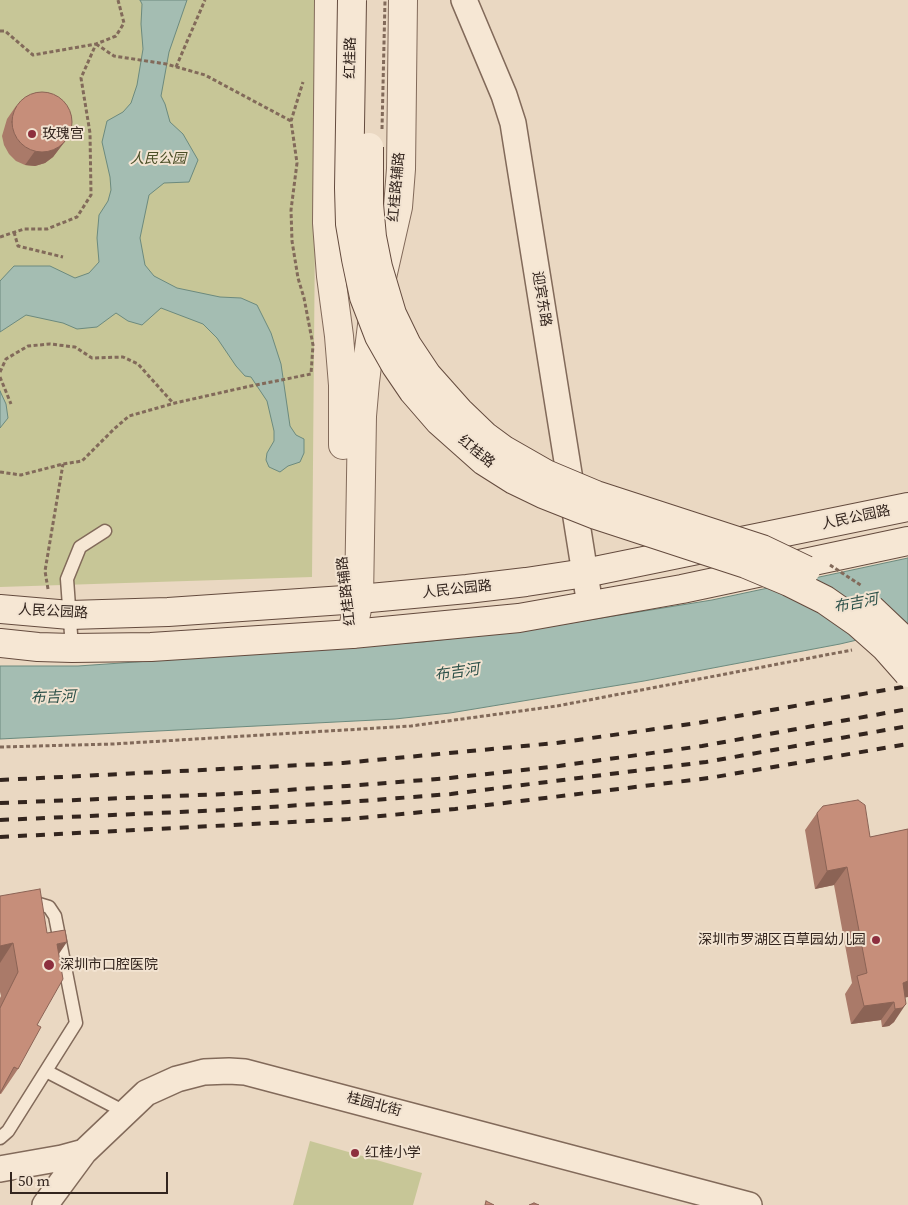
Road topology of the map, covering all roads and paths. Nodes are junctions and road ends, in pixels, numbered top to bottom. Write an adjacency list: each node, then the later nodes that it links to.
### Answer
1 (118, 0): 9 (path)
2 (205, 0): 10 (path)
3 (352, 0): 37 (main road, 红桂路, bridge)
4 (371, 0): 34 (main road, 红桂路, bridge)
5 (464, 0): 25 (street, 迎宾东路)
6 (396, 6): 11 (path, bridge); 28 (main road, 红桂路辅路)
7 (329, 8): 28 (main road, 红桂路辅路)
8 (0, 31): 9 (path)
9 (96, 44): 10 (path); 12 (path)
10 (176, 67): 18 (path)
11 (382, 132)
12 (14, 232): 13 (path); 14 (path)
13 (0, 236)
14 (64, 256)
15 (0, 372): 18 (path)
16 (0, 376): 17 (path)
17 (11, 404)
18 (173, 404): 19 (path)
19 (63, 464): 20 (path); 27 (path)
20 (0, 472)
21 (908, 507): 25 (main road, 人民公园路)
22 (106, 531): 31 (lane)
23 (908, 541): 29 (main road)
24 (830, 565): 26 (path, bridge)
25 (585, 573): 28 (main road, 人民公园路); 29 (street, 迎宾东路)
26 (866, 589)
27 (48, 591)
28 (352, 600): 31 (main road, 人民公园路); 32 (main road, 红桂路辅路)
29 (590, 605): 32 (main road)
30 (0, 609): 31 (main road, 人民公园路)
31 (70, 615): 35 (lane)
32 (352, 634): 35 (main road)
33 (0, 643): 35 (main road)
34 (908, 644)
35 (72, 648)
36 (860, 648): 38 (path)
37 (908, 674)
38 (0, 747)
39 (0, 910): 40 (lane)
40 (46, 1071): 41 (lane); 42 (lane)
41 (125, 1112): 43 (street, 桂园北街); 46 (street, 桂园北街)
42 (0, 1138)
43 (84, 1152): 44 (street); 45 (street, 桂园北街)
44 (0, 1169)
45 (45, 1205)
46 (749, 1205)

